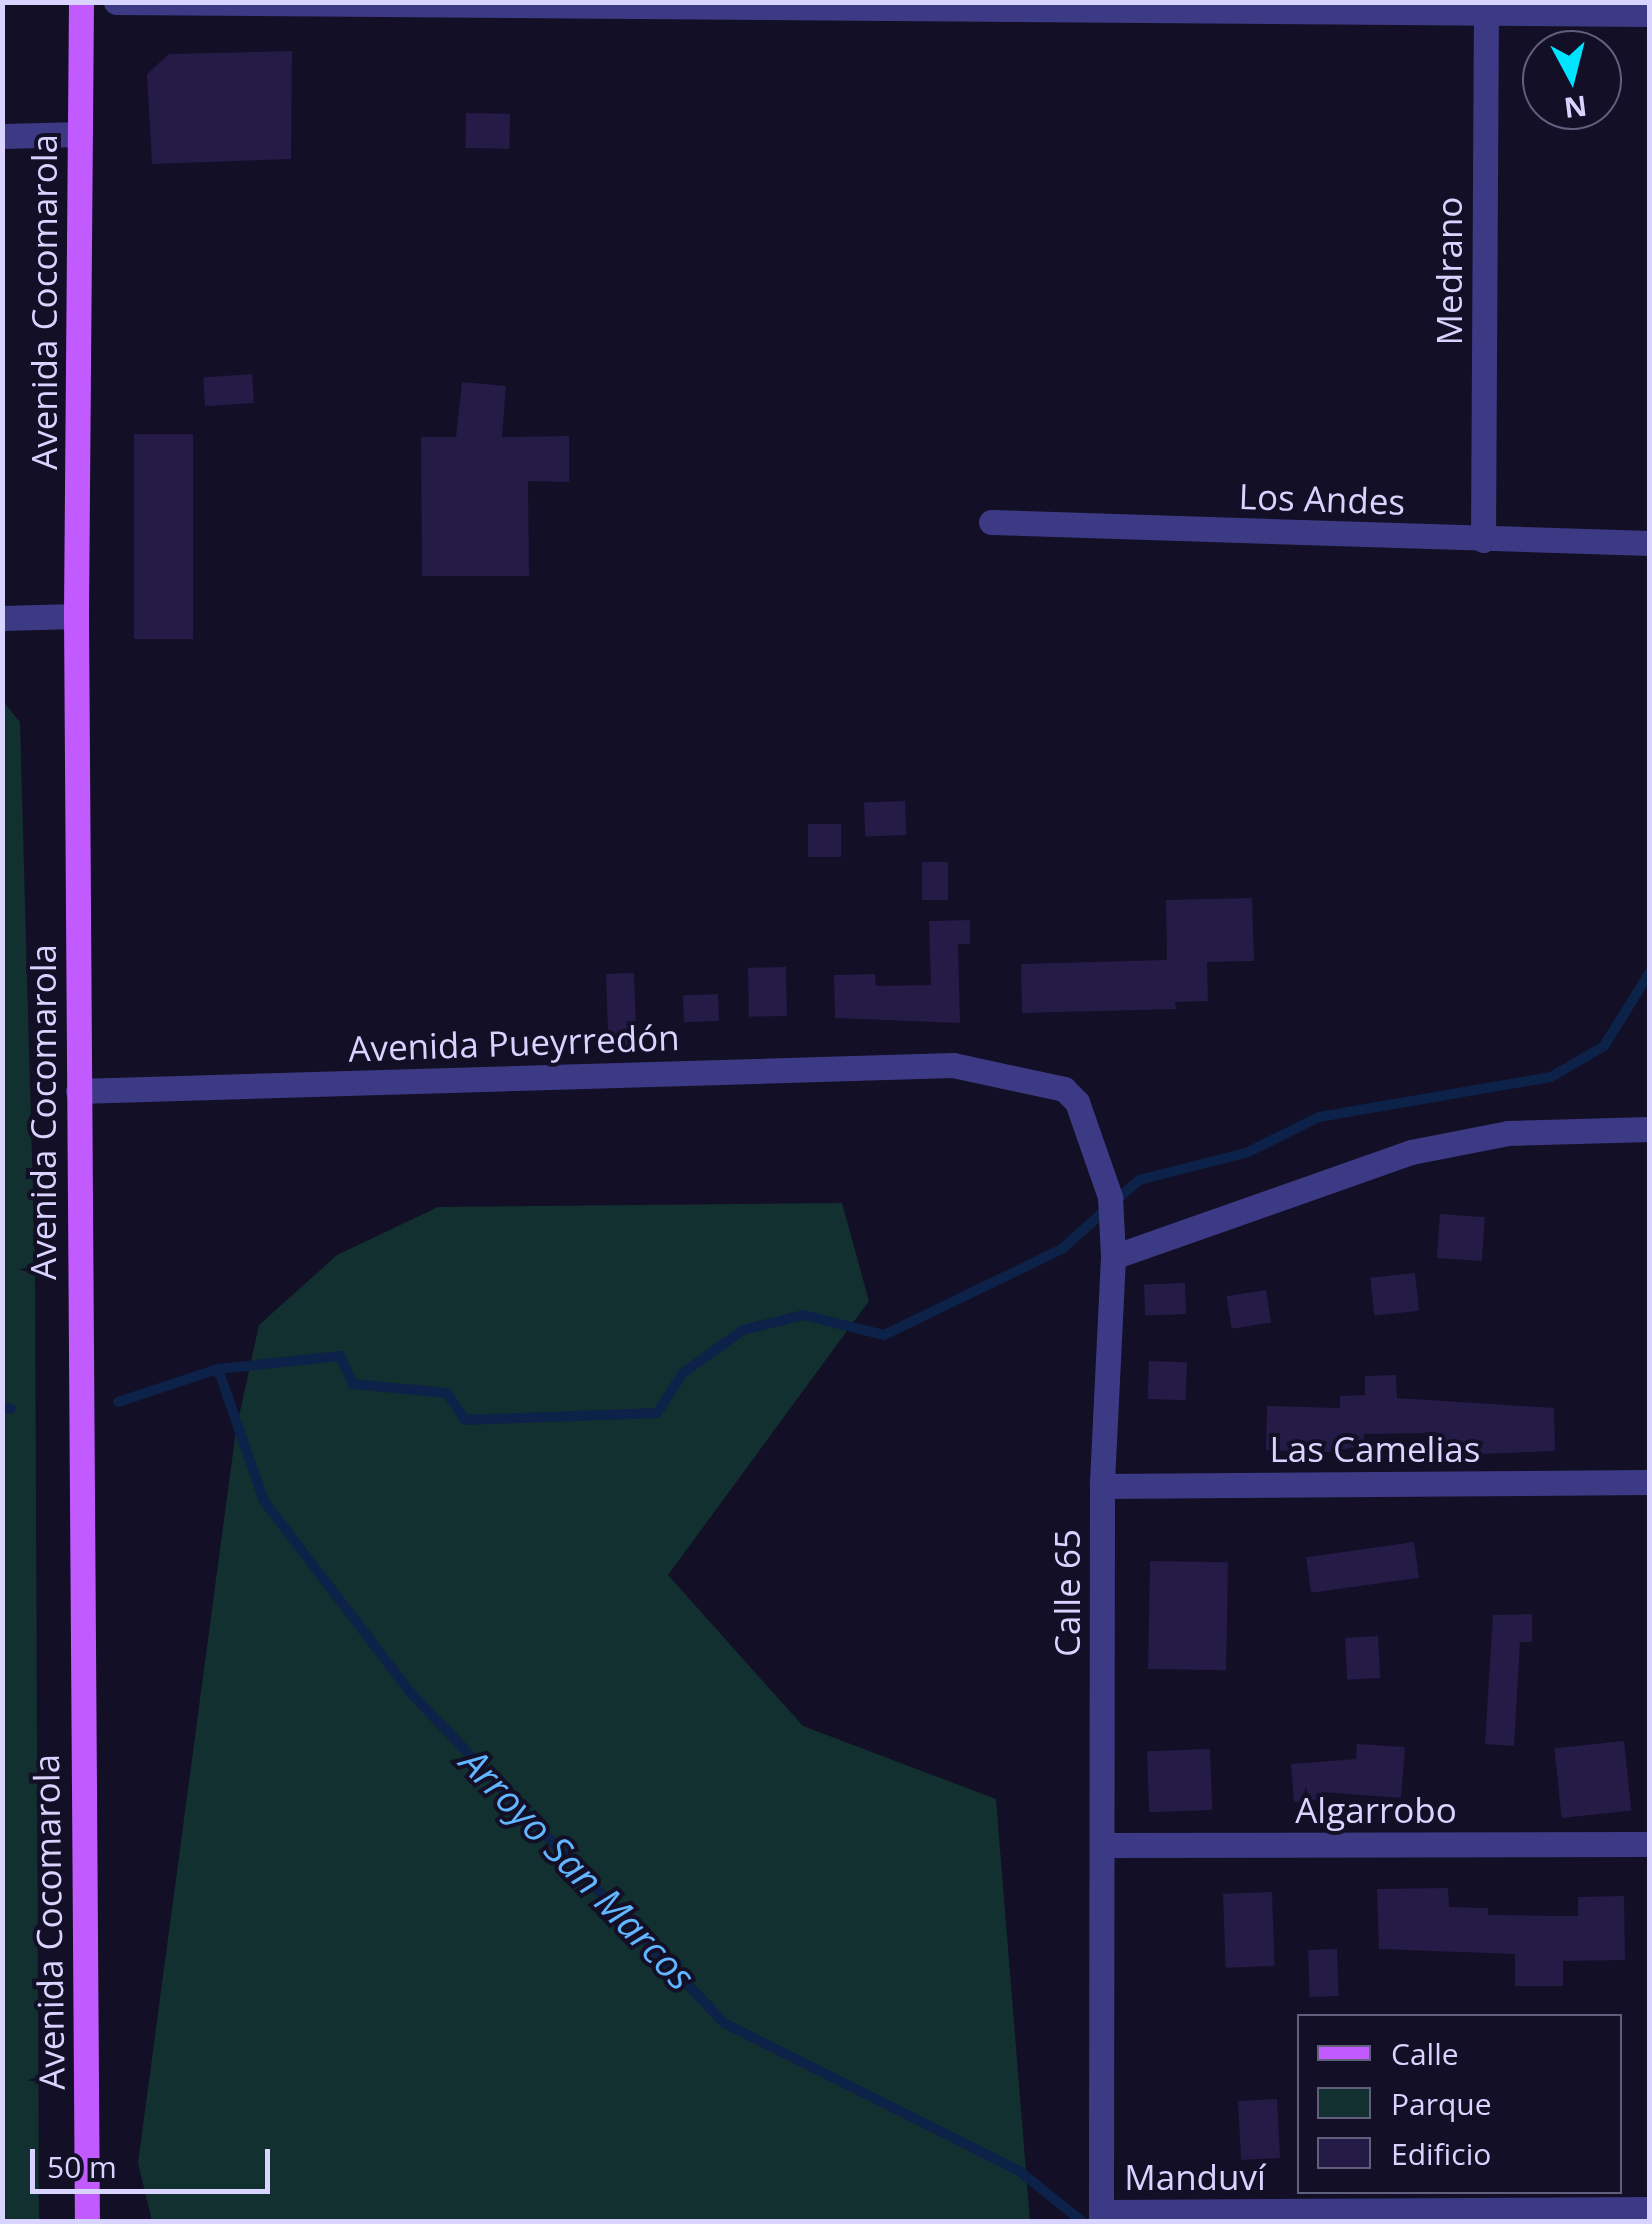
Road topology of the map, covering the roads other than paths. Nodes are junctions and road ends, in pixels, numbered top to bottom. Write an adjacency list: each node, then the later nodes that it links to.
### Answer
1 (81, 2): 7 (main road, Avenida Cocomarola)
2 (116, 2): 3 (street)
3 (521, 5): 4 (street)
4 (975, 6): 5 (street)
5 (1486, 7): 6 (street); 10 (street, Medrano)
6 (1650, 14)
7 (80, 134): 8 (street); 12 (main road, Avenida Cocomarola)
8 (2, 136)
9 (992, 522): 10 (street, Los Andes)
10 (1483, 540): 11 (street, Los Andes)
11 (1650, 543)
12 (76, 616): 13 (street); 15 (main road, Avenida Cocomarola)
13 (2, 618)
14 (953, 1065): 15 (street, Avenida Pueyrredón); 17 (street, Calle 65)
15 (78, 1091): 24 (main road, Avenida Cocomarola)
16 (1650, 1129): 17 (street)
17 (1113, 1257): 19 (street, Calle 65)
18 (1650, 1482): 19 (street, Las Camelias)
19 (1102, 1486): 21 (street, Calle 65)
20 (1650, 1844): 21 (street, Algarrobo)
21 (1102, 1845): 23 (street, Calle 65)
22 (1650, 2209): 23 (street, Manduví)
23 (1102, 2217)
24 (87, 2222)

